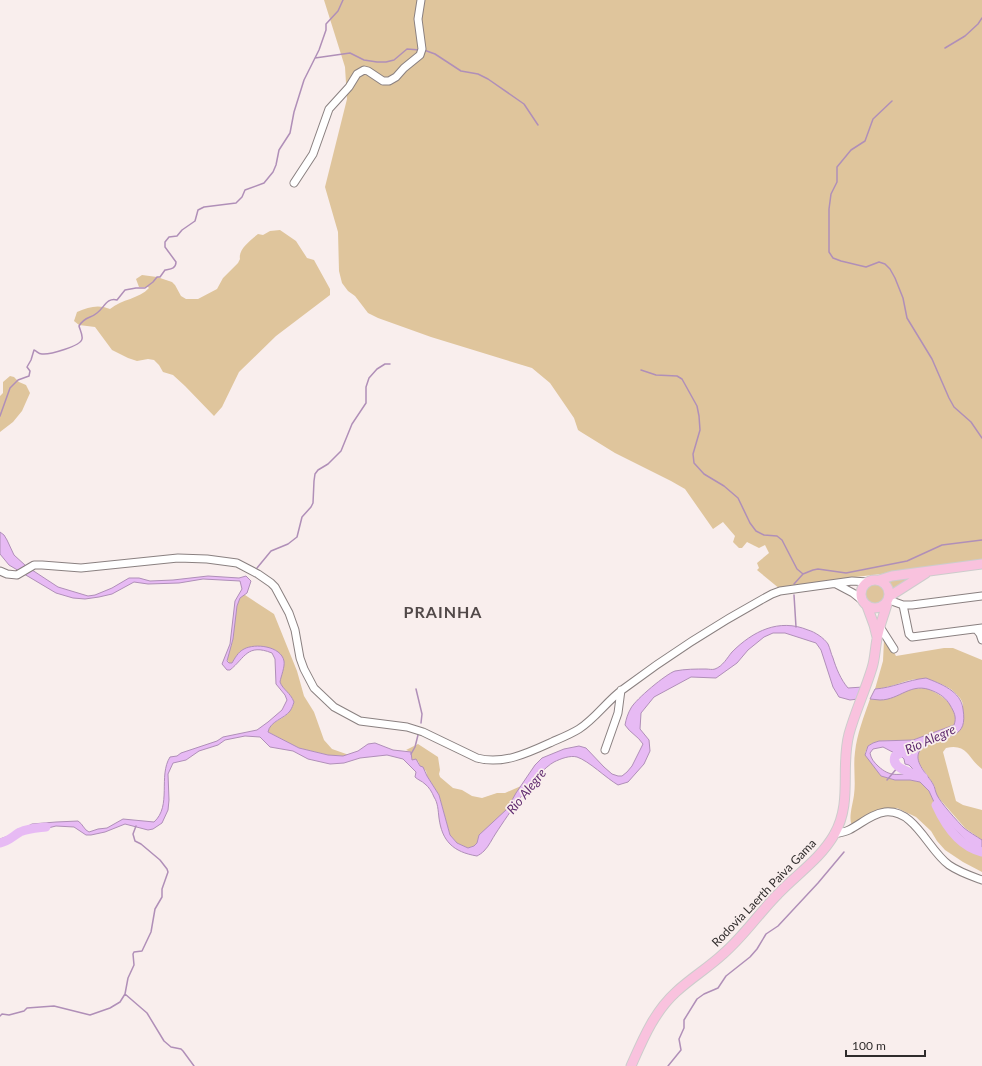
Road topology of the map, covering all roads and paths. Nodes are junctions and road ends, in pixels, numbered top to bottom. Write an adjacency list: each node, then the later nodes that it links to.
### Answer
1 (421, 0): 2 (street)
2 (294, 183)
3 (982, 564): 5 (main road)
4 (0, 571): 18 (street)
5 (928, 572): 6 (main road); 10 (main road)
6 (879, 580): 7 (main road); 10 (main road)
7 (868, 582): 8 (street); 11 (main road)
8 (836, 584): 11 (street); 18 (street)
9 (982, 596): 12 (street)
10 (888, 600): 11 (main road); 12 (street); 13 (main road, Rodovia Laerth Paiva Gama)
11 (865, 604): 15 (main road, Rodovia Laerth Paiva Gama)
12 (904, 605): 14 (street)
13 (880, 627): 15 (main road, Rodovia Laerth Paiva Gama); 17 (street)
14 (979, 629): 16 (street)
15 (877, 639): 20 (main road, Rodovia Laerth Paiva Gama)
16 (982, 640)
17 (894, 649)
18 (621, 690): 19 (street)
19 (605, 750)
20 (834, 834): 21 (street); 22 (main road, Rodovia Laerth Paiva Gama)
21 (982, 880)
22 (631, 1066)

